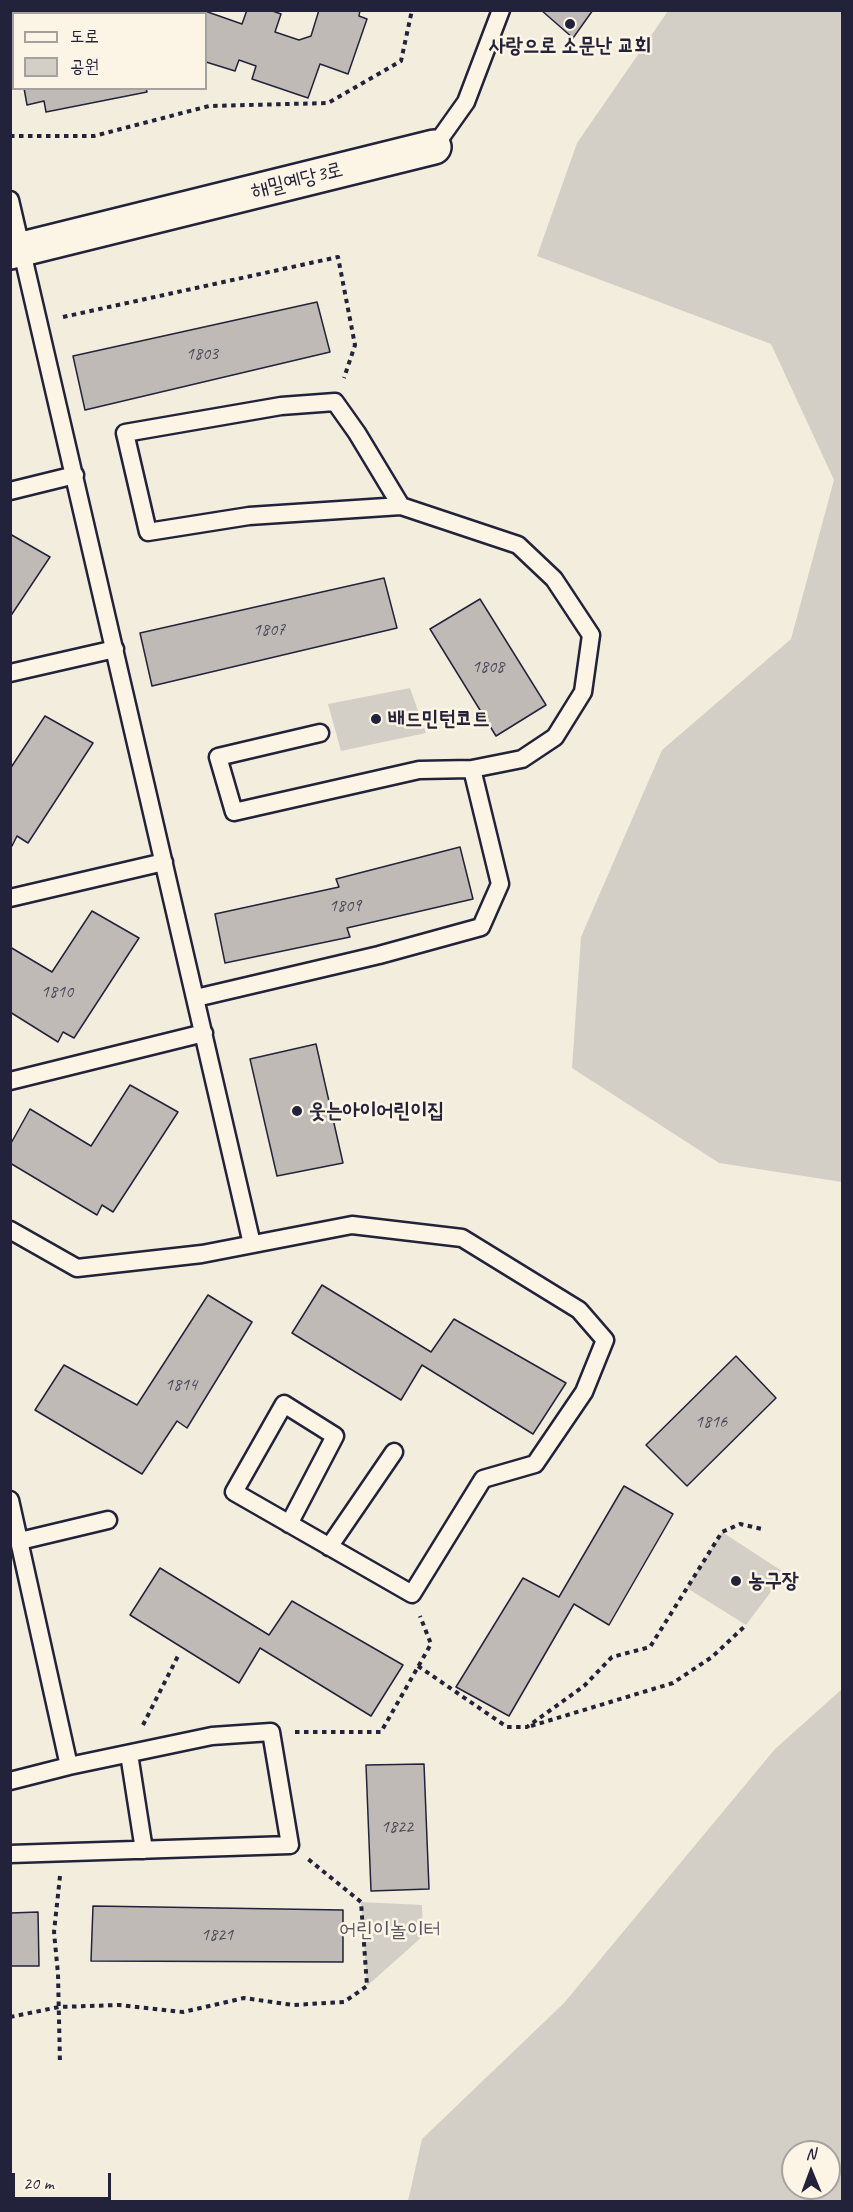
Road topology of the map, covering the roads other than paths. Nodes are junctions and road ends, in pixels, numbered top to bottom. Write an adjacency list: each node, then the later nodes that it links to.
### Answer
1 (501, 10): 2 (lane, 해밀예당3로)
2 (434, 147): 4 (street, 해밀예당3로)
3 (10, 200): 4 (lane)
4 (17, 251): 5 (lane)
5 (75, 475): 6 (lane); 8 (lane)
6 (10, 491)
7 (401, 506): 7 (lane); 11 (lane)
8 (115, 649): 9 (lane); 12 (lane)
9 (10, 674)
10 (320, 733): 11 (lane)
11 (472, 769): 14 (lane)
12 (164, 862): 13 (lane); 14 (lane)
13 (10, 898)
14 (196, 998): 15 (lane)
15 (204, 1033): 16 (lane); 18 (lane)
16 (10, 1081)
17 (10, 1230): 18 (lane)
18 (252, 1244): 24 (lane)
19 (394, 1452): 24 (lane)
20 (10, 1500): 23 (lane)
21 (108, 1520): 23 (lane)
22 (289, 1524): 22 (lane); 24 (lane)
23 (20, 1541): 25 (lane)
24 (329, 1547)
25 (16, 1560): 27 (lane)
26 (129, 1754): 27 (lane); 29 (lane); 29 (lane)
27 (69, 1766): 28 (lane)
28 (10, 1781)
29 (144, 1850): 30 (lane)
30 (10, 1854)

